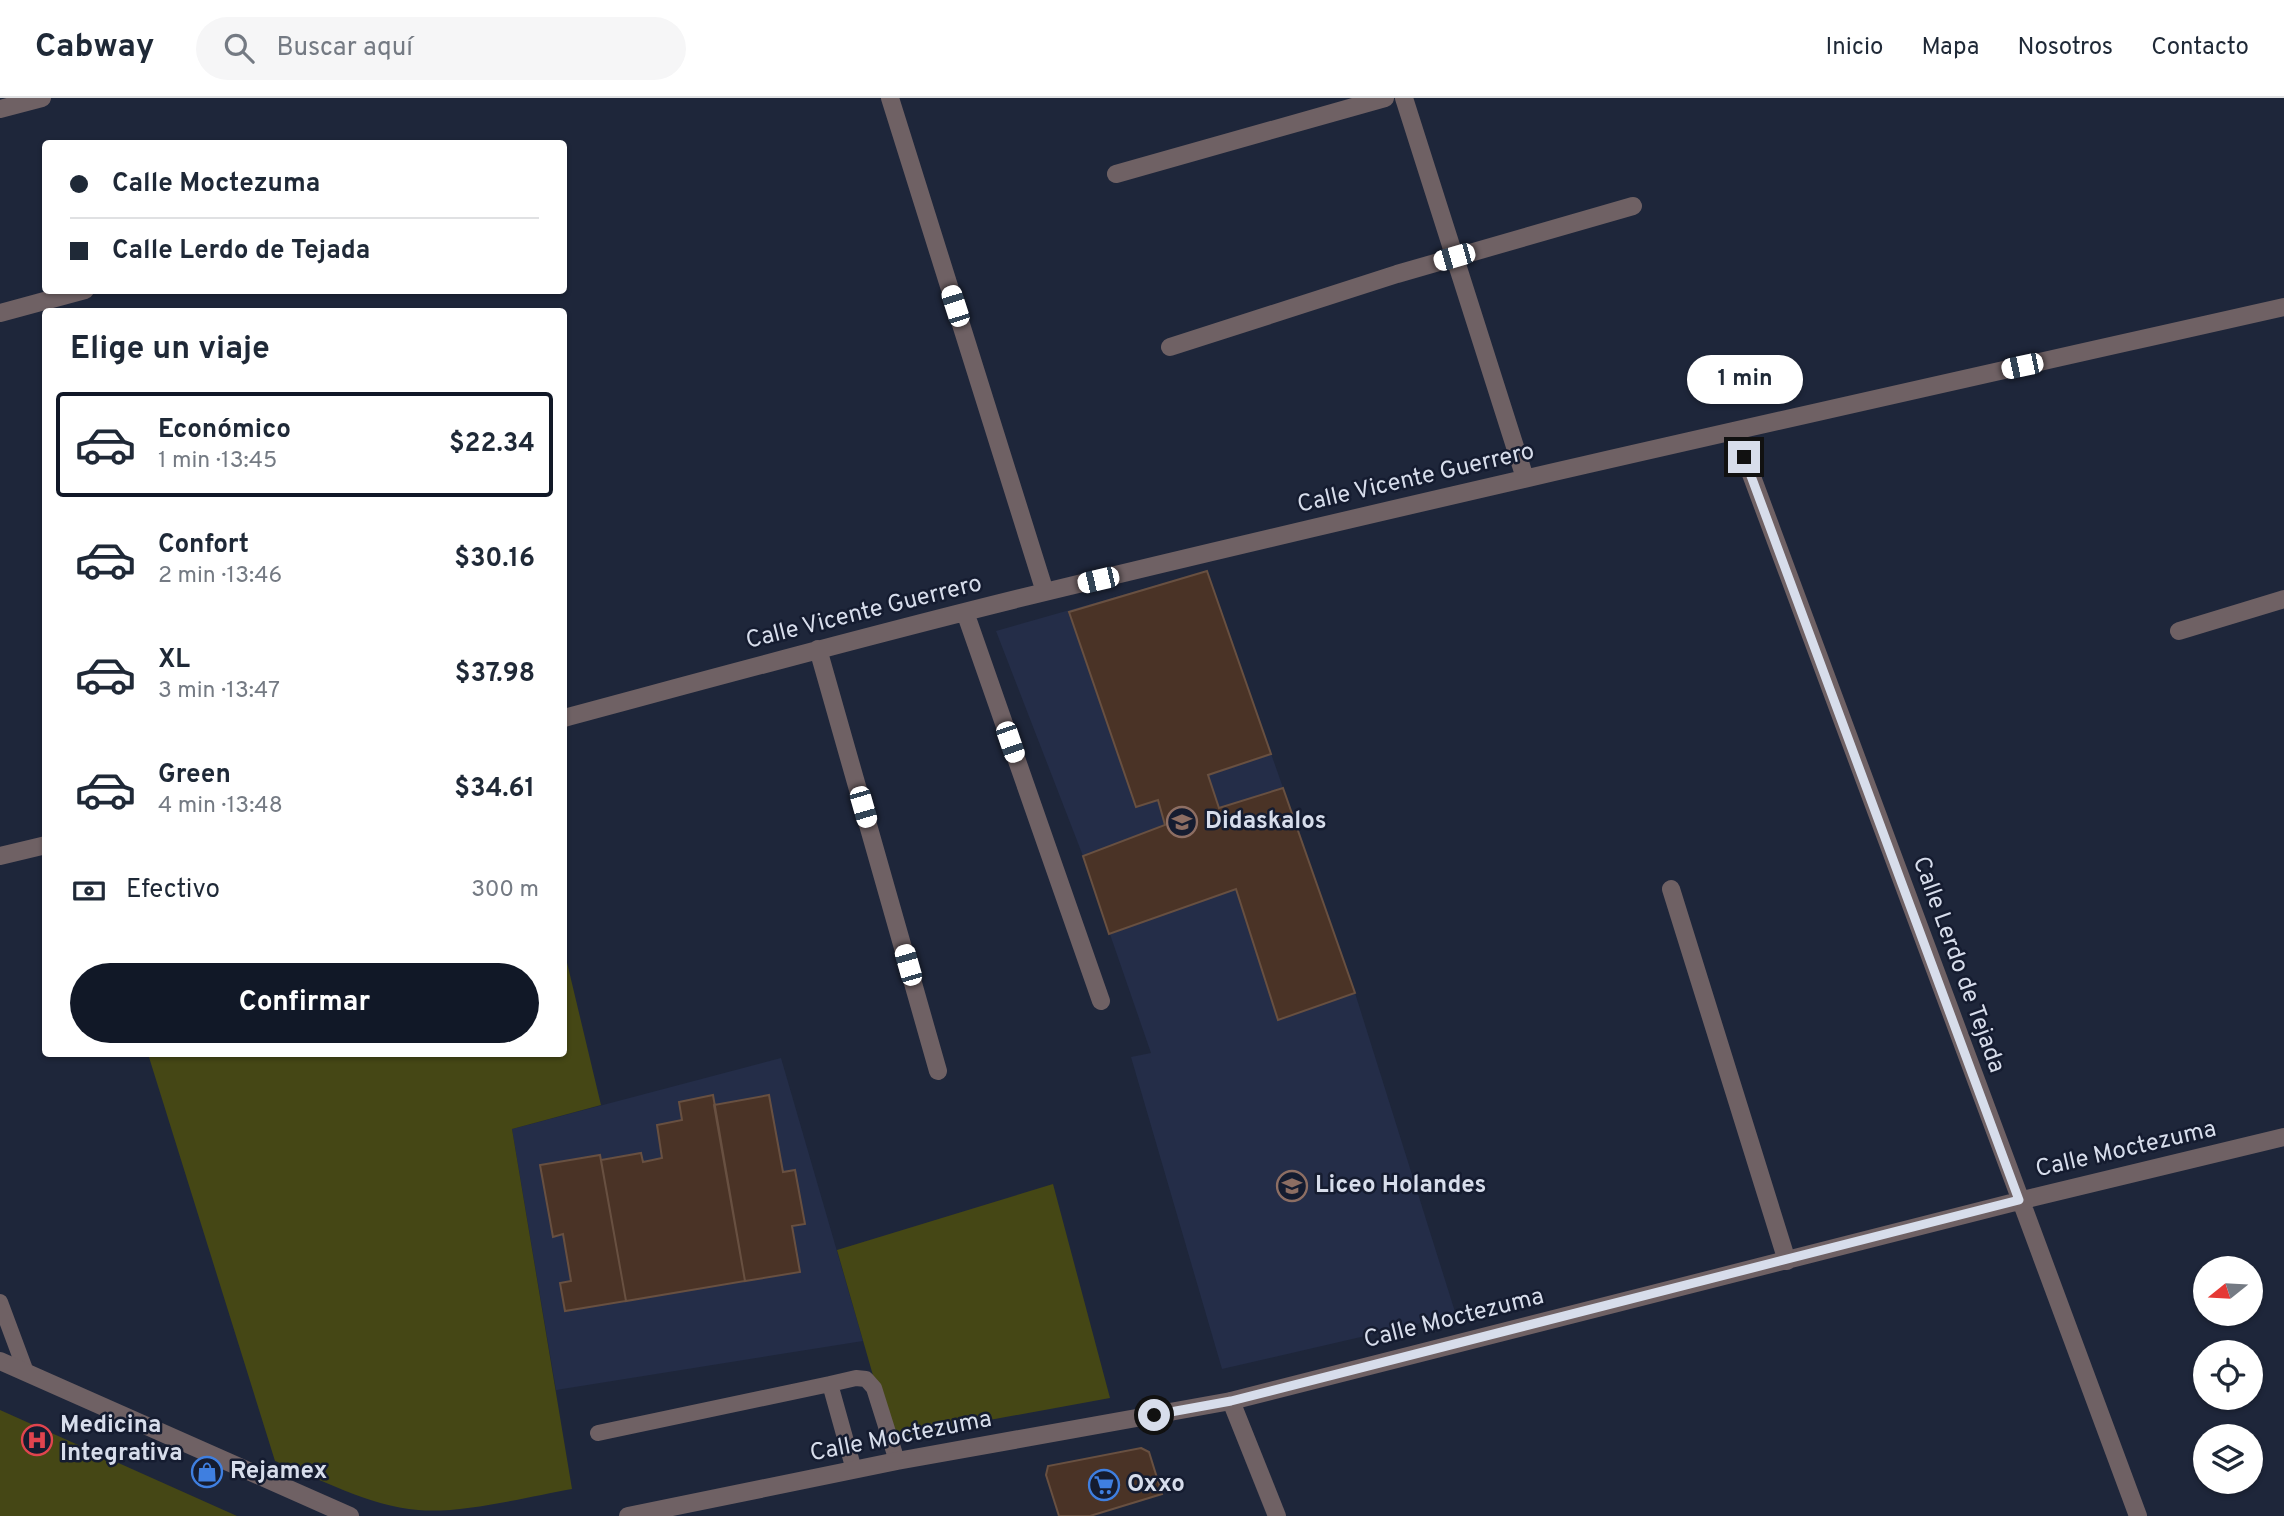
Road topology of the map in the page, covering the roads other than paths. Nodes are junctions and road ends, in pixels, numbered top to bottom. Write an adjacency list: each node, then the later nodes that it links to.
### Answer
1 (42, 98): 5 (street)
2 (890, 98): 15 (street)
3 (1385, 98): 6 (street)
4 (1404, 98): 8 (street)
5 (0, 109)
6 (1116, 174)
7 (1633, 206): 8 (street)
8 (1454, 257): 12 (street); 14 (street)
9 (70, 294): 11 (street)
10 (2284, 307): 13 (street, Calle Vicente Guerrero)
11 (0, 313)
12 (1170, 347)
13 (1735, 431): 14 (street, Calle Vicente Guerrero); 27 (street, Calle Lerdo de Tejada)
14 (1525, 478): 15 (street, Calle Vicente Guerrero)
15 (1045, 592): 17 (street, Calle Vicente Guerrero)
16 (2284, 599): 18 (street)
17 (965, 612): 19 (street, Calle Vicente Guerrero); 24 (street)
18 (2179, 631)
19 (818, 649): 20 (street, Calle Vicente Guerrero); 25 (street)
20 (567, 717)
21 (42, 846): 22 (street)
22 (0, 856)
23 (1671, 889): 28 (street)
24 (1101, 1001)
25 (938, 1071)
26 (2284, 1137): 27 (street, Calle Moctezuma)
27 (2019, 1200): 28 (street, Calle Moctezuma); 40 (street, Calle Lerdo de Tejada)
28 (1787, 1261): 33 (street, Calle Moctezuma)
29 (0, 1303): 31 (lane)
30 (0, 1361): 31 (street)
31 (26, 1372): 37 (street)
32 (830, 1384): 34 (lane); 35 (lane); 36 (lane)
33 (1231, 1401): 35 (street, Calle Moctezuma); 39 (street)
34 (598, 1433)
35 (897, 1461): 36 (street, Calle Moctezuma)
36 (854, 1470): 38 (street, Calle Moctezuma)
37 (350, 1516)
38 (628, 1516)
39 (1277, 1516)
40 (2138, 1516)

